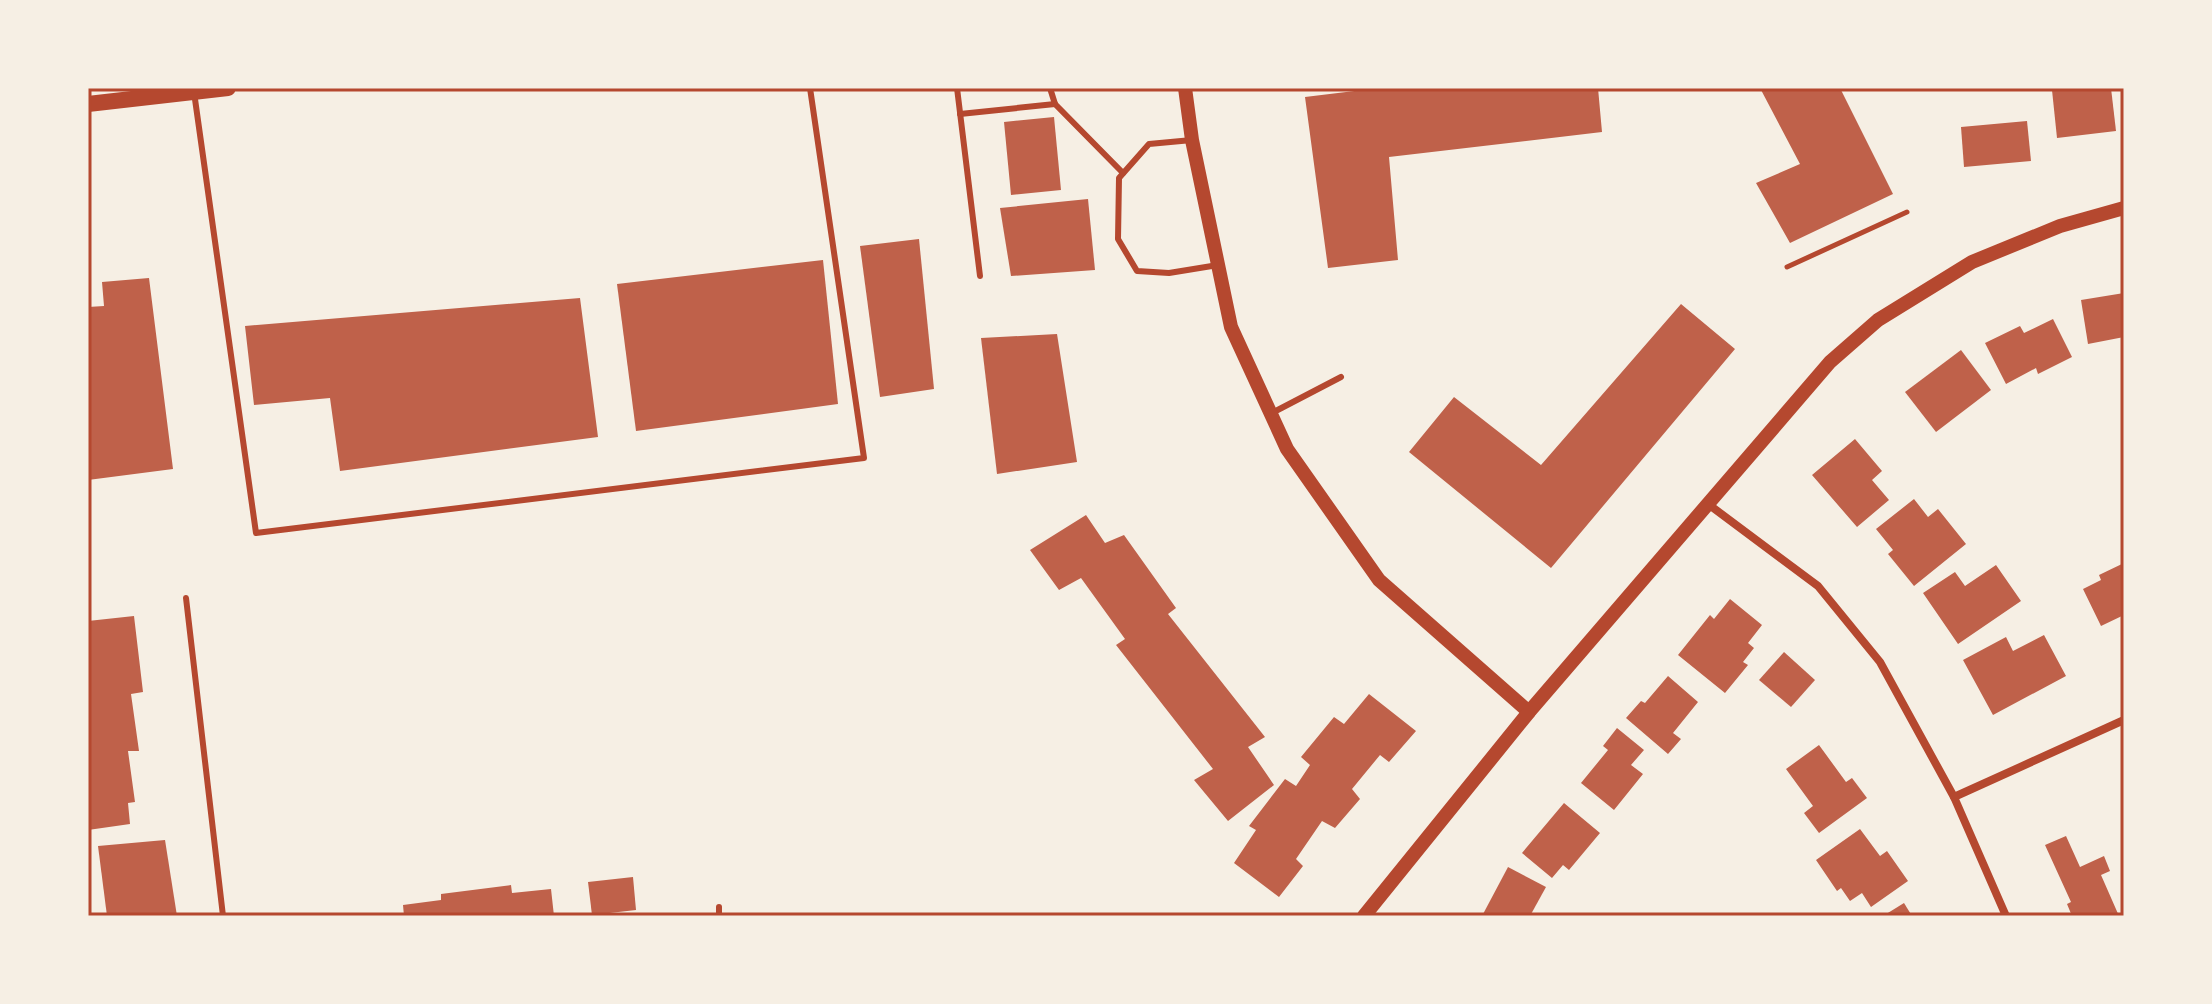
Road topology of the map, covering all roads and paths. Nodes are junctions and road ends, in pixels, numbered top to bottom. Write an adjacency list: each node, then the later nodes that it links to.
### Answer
1 (228, 88): 6 (main road)
2 (810, 88): 6 (lane)
3 (957, 88): 9 (lane)
4 (1050, 88): 8 (lane)
5 (1185, 88): 10 (street)
6 (194, 92): 7 (main road)
7 (88, 104)
8 (1055, 104): 9 (lane); 11 (lane)
9 (960, 114): 16 (lane)
10 (1192, 140): 11 (lane); 14 (street)
11 (1123, 173): 14 (lane)
12 (2124, 208): 19 (street)
13 (1907, 212): 15 (path)
14 (1218, 265): 18 (street)
15 (1787, 267)
16 (980, 276)
17 (1341, 377): 18 (lane)
18 (1270, 414): 21 (street)
19 (1708, 504): 21 (street); 23 (street)
20 (186, 598): 25 (lane)
21 (1529, 712): 27 (street)
22 (2124, 720): 23 (street)
23 (1954, 797): 28 (street)
24 (719, 907): 26 (lane)
25 (223, 916)
26 (719, 916)
27 (1365, 916)
28 (2006, 916)

